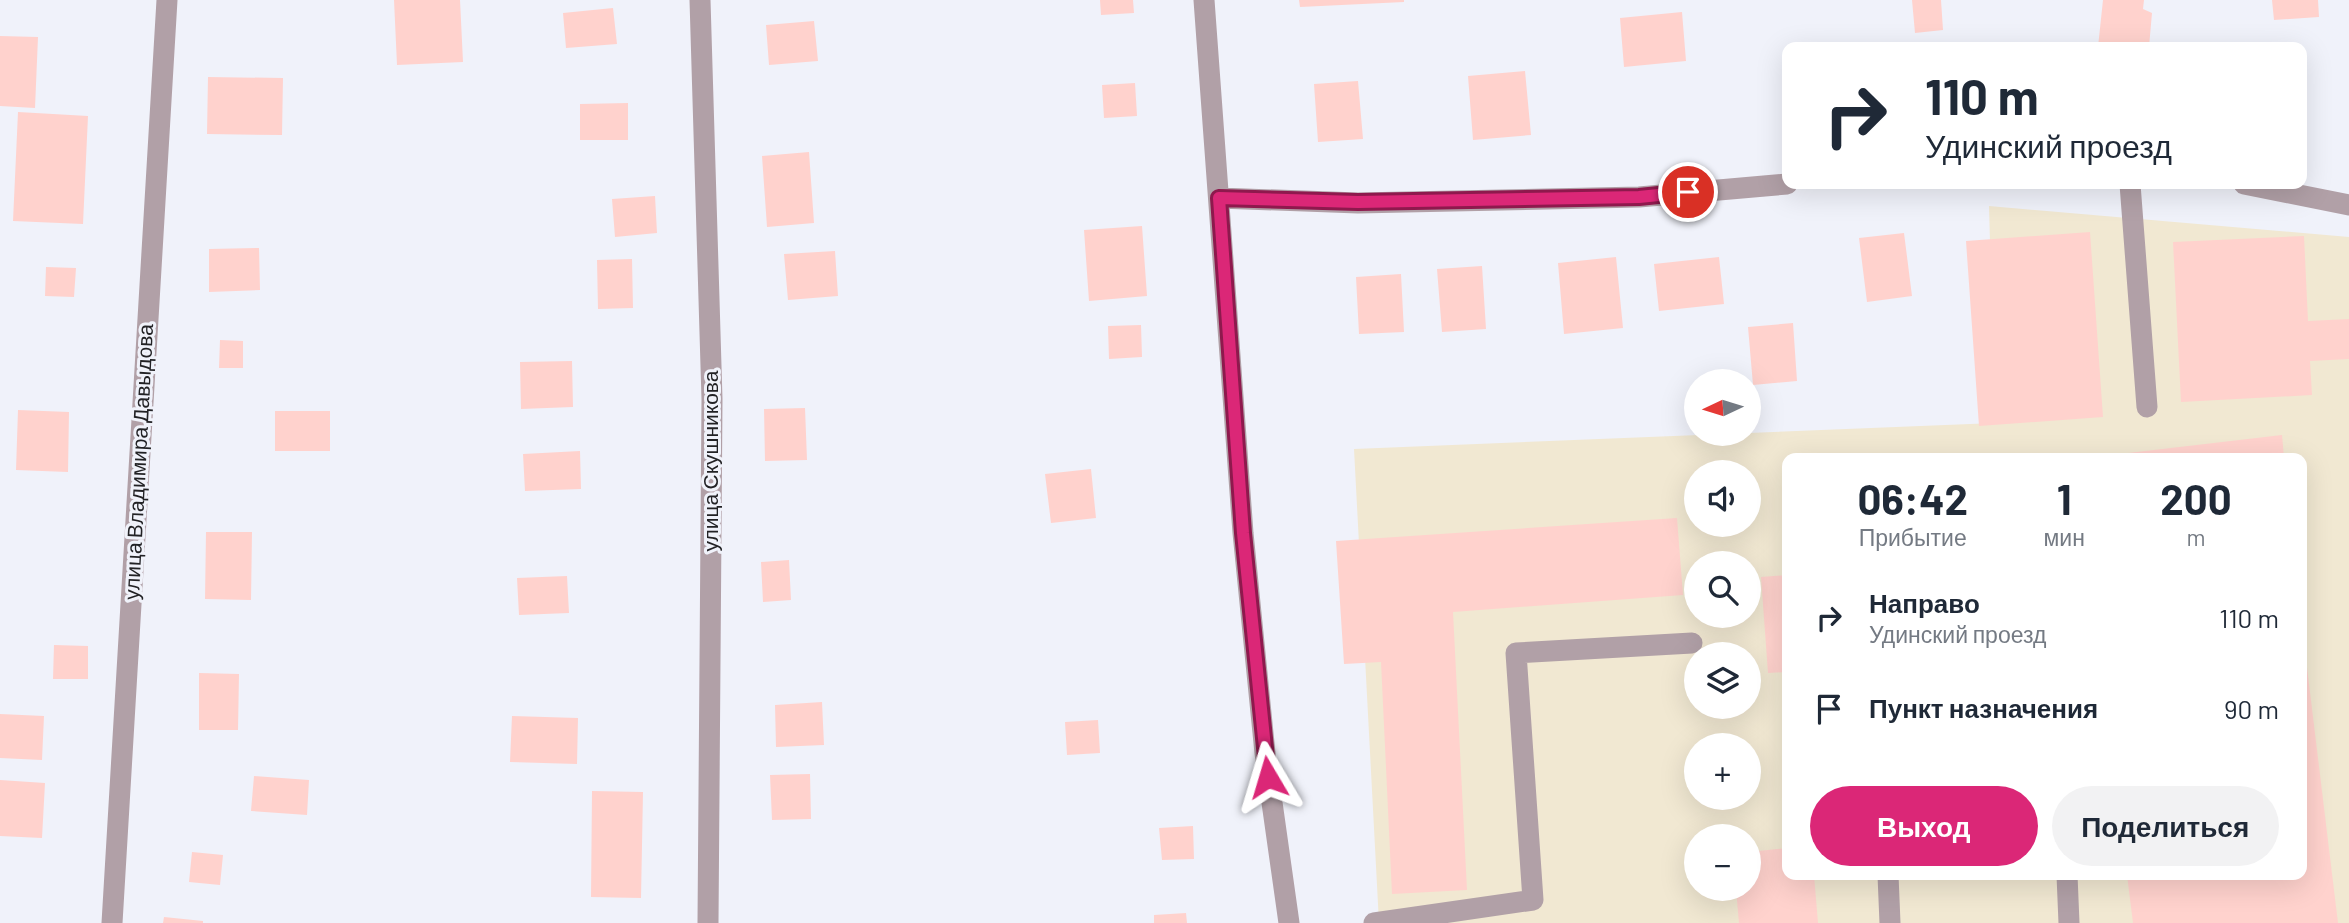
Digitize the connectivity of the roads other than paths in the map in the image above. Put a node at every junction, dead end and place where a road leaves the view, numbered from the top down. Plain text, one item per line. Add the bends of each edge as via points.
1 (167, 0) edge
2 (700, 0) edge
3 (1204, 0) edge
4 (1782, 184) edge
5 (2130, 189) edge
6 (2269, 189) edge
7 (1219, 198) junction
8 (2349, 205) edge
9 (2147, 407) dead end
10 (1684, 643) edge
11 (1888, 880) edge
12 (2067, 880) edge
13 (112, 923) edge
14 (708, 923) edge
15 (1289, 923) edge
16 (1374, 923) edge
17 (1890, 923) edge
18 (2068, 923) edge

1 - 13 street, улица Владимира Давыдова
2 - 14 street, улица Скушникова via 712,399
3 - 7 street
4 - 7 street via 1639,197 1358,202
5 - 9 street
6 - 8 street
7 - 15 street via 1244,547 1265,753
10 - 16 street via 1516,653 1533,900
11 - 17 street
12 - 18 street

